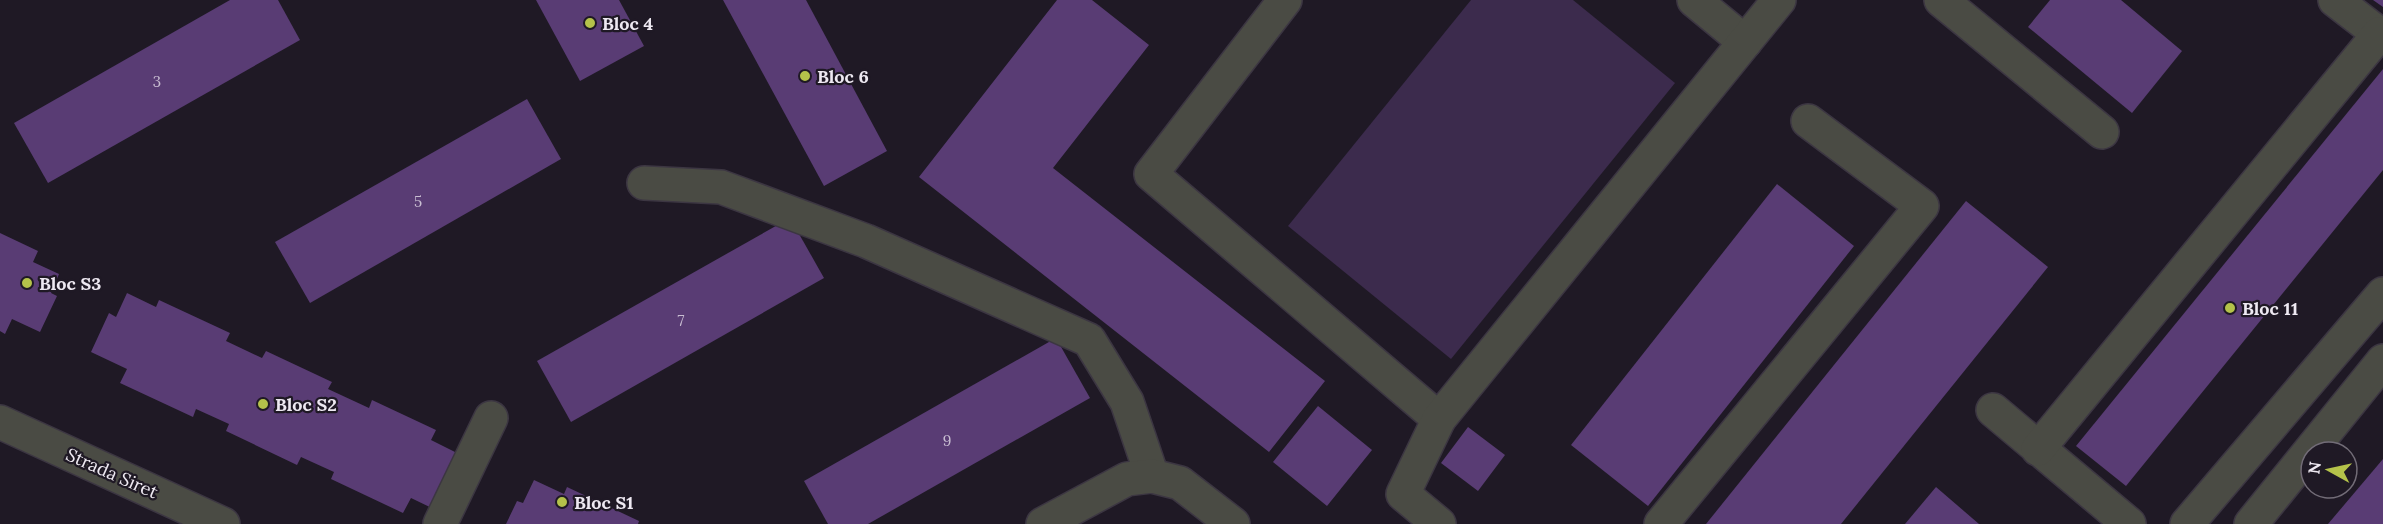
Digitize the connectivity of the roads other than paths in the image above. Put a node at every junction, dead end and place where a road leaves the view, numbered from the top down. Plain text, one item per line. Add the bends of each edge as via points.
1 (1285, 0) edge
2 (1694, 0) edge
3 (1779, 0) edge
4 (1941, 0) edge
5 (2335, 0) edge
6 (2381, 36) edge
7 (1745, 42) junction
8 (1808, 121) dead end
9 (2102, 132) dead end
10 (644, 183) dead end
11 (2383, 294) edge
12 (2383, 361) edge
13 (1993, 410) dead end
14 (491, 418) dead end
15 (1438, 419) junction
16 (0, 422) edge
17 (2038, 449) junction
18 (1152, 476) junction
19 (223, 524) edge
20 (440, 524) edge
21 (1043, 524) edge
22 (1233, 524) edge
23 (1439, 524) edge
24 (1661, 524) edge
25 (2129, 524) edge
26 (2187, 524) edge
27 (2251, 524) edge

1 - 15 street via 1151,174
2 - 7 street
3 - 7 street
4 - 9 street
5 - 6 street
6 - 17 street
7 - 15 street
8 - 24 street via 1922,206
10 - 18 street via 721,187 866,242 1089,340 1127,402
11 - 26 street
12 - 27 street
13 - 17 street
14 - 20 street
15 - 23 street via 1403,494
16 - 19 street, Strada Siret
17 - 25 street
18 - 21 street via 1128,479
18 - 22 street via 1180,483

